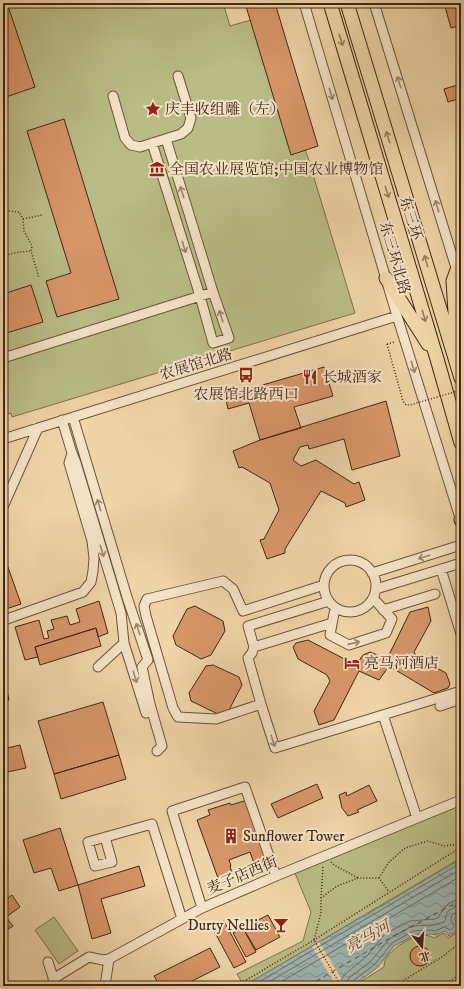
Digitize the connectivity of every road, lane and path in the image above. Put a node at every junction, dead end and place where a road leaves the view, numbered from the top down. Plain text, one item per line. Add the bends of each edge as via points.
1 (304, 3) edge
2 (330, 3) edge
3 (347, 3) edge
4 (374, 3) edge
5 (178, 76) dead end
6 (113, 96) dead end
7 (166, 139) junction
8 (152, 143) junction
9 (3, 212) edge
10 (42, 215) dead end
11 (23, 219) junction
12 (31, 251) junction
13 (3, 257) edge
14 (457, 270) junction
15 (39, 278) dead end
16 (386, 278) junction
17 (461, 284) edge
18 (213, 292) junction
19 (200, 296) junction
20 (397, 316) junction
21 (449, 339) junction
22 (387, 344) dead end
23 (3, 358) edge
24 (437, 359) junction
25 (461, 378) edge
26 (461, 390) edge
27 (74, 417) junction
28 (62, 420) junction
29 (38, 428) junction
30 (4, 436) edge
31 (461, 443) edge
32 (72, 453) junction
33 (86, 461) junction
34 (76, 463) junction
35 (3, 507) edge
36 (461, 520) edge
37 (461, 546) edge
38 (461, 563) edge
39 (441, 569) junction
40 (372, 573) junction
41 (324, 585) junction
42 (376, 589) junction
43 (435, 594) dead end
44 (373, 598) junction
45 (332, 604) junction
46 (384, 610) junction
47 (7, 618) dead end
48 (332, 623) junction
49 (461, 634) edge
50 (124, 643) junction
51 (254, 647) junction
52 (158, 657) junction
53 (148, 660) junction
54 (98, 667) dead end
55 (461, 691) edge
56 (461, 699) edge
57 (261, 704) junction
58 (440, 706) dead end
59 (384, 714) junction
60 (461, 800) edge
61 (417, 818) junction
62 (105, 837) dead end
63 (461, 846) edge
64 (324, 856) junction
65 (276, 876) junction
66 (358, 878) junction
67 (379, 878) junction
68 (389, 892) junction
69 (321, 898) junction
70 (202, 908) junction
71 (182, 919) junction
72 (314, 940) junction
73 (461, 942) edge
74 (109, 959) junction
75 (48, 962) dead end
76 (461, 974) edge
77 (55, 983) edge
78 (105, 986) edge
79 (236, 986) edge
80 (341, 986) edge
81 (389, 986) edge
82 (442, 986) edge

1 -> 16 street, 东三环北路
2 -> 24 highway, 东三环
21 -> 3 highway, 东三环
14 -> 4 street
5 - 7 street via 191,118 188,128 181,134
6 - 8 street via 128,142 140,147
7 - 8 street
18 -> 7 street
8 -> 19 street
9 - 11 path via 19,212
10 - 11 path
11 - 12 path via 24,231 32,246
12 - 13 path
12 - 15 path
14 - 17 street
14 - 21 highway via 453,281 456,328
16 - 20 street, 东三环北路
16 - 24 highway
18 - 19 street
19 -> 18 street via 213,343 228,338
19 - 23 street
20 - 27 street, 农展馆北路
20 -> 36 street, 东三环北路
21 - 25 highway, 东三环
22 - 26 path, bridge via 406,405
24 - 31 highway, 东三环
27 - 28 street, 农展馆北路
27 - 33 street
28 - 29 street, 农展馆北路
28 - 32 street
29 - 30 street, 农展馆北路
29 - 35 street
32 - 34 street
32 - 47 street via 69,463 92,541 94,558 91,582 83,592
33 - 34 street
53 -> 33 street
34 -> 50 street via 121,613
37 -> 40 street
38 - 39 street
39 - 42 street
39 - 49 street
40 - 41 street via 362,563 348,560 330,569
40 - 42 street
41 - 45 street via 325,593
41 - 52 street via 243,611 232,589 224,581 147,599 144,606
42 - 44 street
43 - 46 street
44 - 45 street via 364,608 355,612 343,611
44 - 46 street
45 - 48 street
45 - 51 street via 248,626
48 -> 46 street via 330,635 349,645 386,633 392,619
48 - 51 street
50 -> 53 street via 157,751 162,746 142,668
50 - 54 street
51 - 57 street via 248,658
52 - 53 street
52 - 57 street via 173,708 178,716 216,719
55 - 59 street
56 - 58 street
57 -> 59 street via 275,748
59 - 61 street
60 - 61 street, 麦子店西街
61 - 64 street, 麦子店西街
62 - 71 street via 152,824
63 - 67 path via 444,846 428,841 404,848 389,862
63 - 68 path
64 - 65 street, 麦子店西街
64 - 66 path via 334,865
64 - 69 path
65 - 70 street, 麦子店西街
65 - 70 street via 245,787 172,812
66 - 67 path
66 - 69 path via 337,886
67 - 68 path
68 - 72 path
69 - 72 path via 321,913
70 - 71 street, 麦子店西街
71 - 74 street, 麦子店西街
72 - 79 path
72 - 80 path
73 - 81 path via 442,957 399,983
74 - 77 street via 89,957
74 - 78 street
75 - 77 street
76 - 82 path

